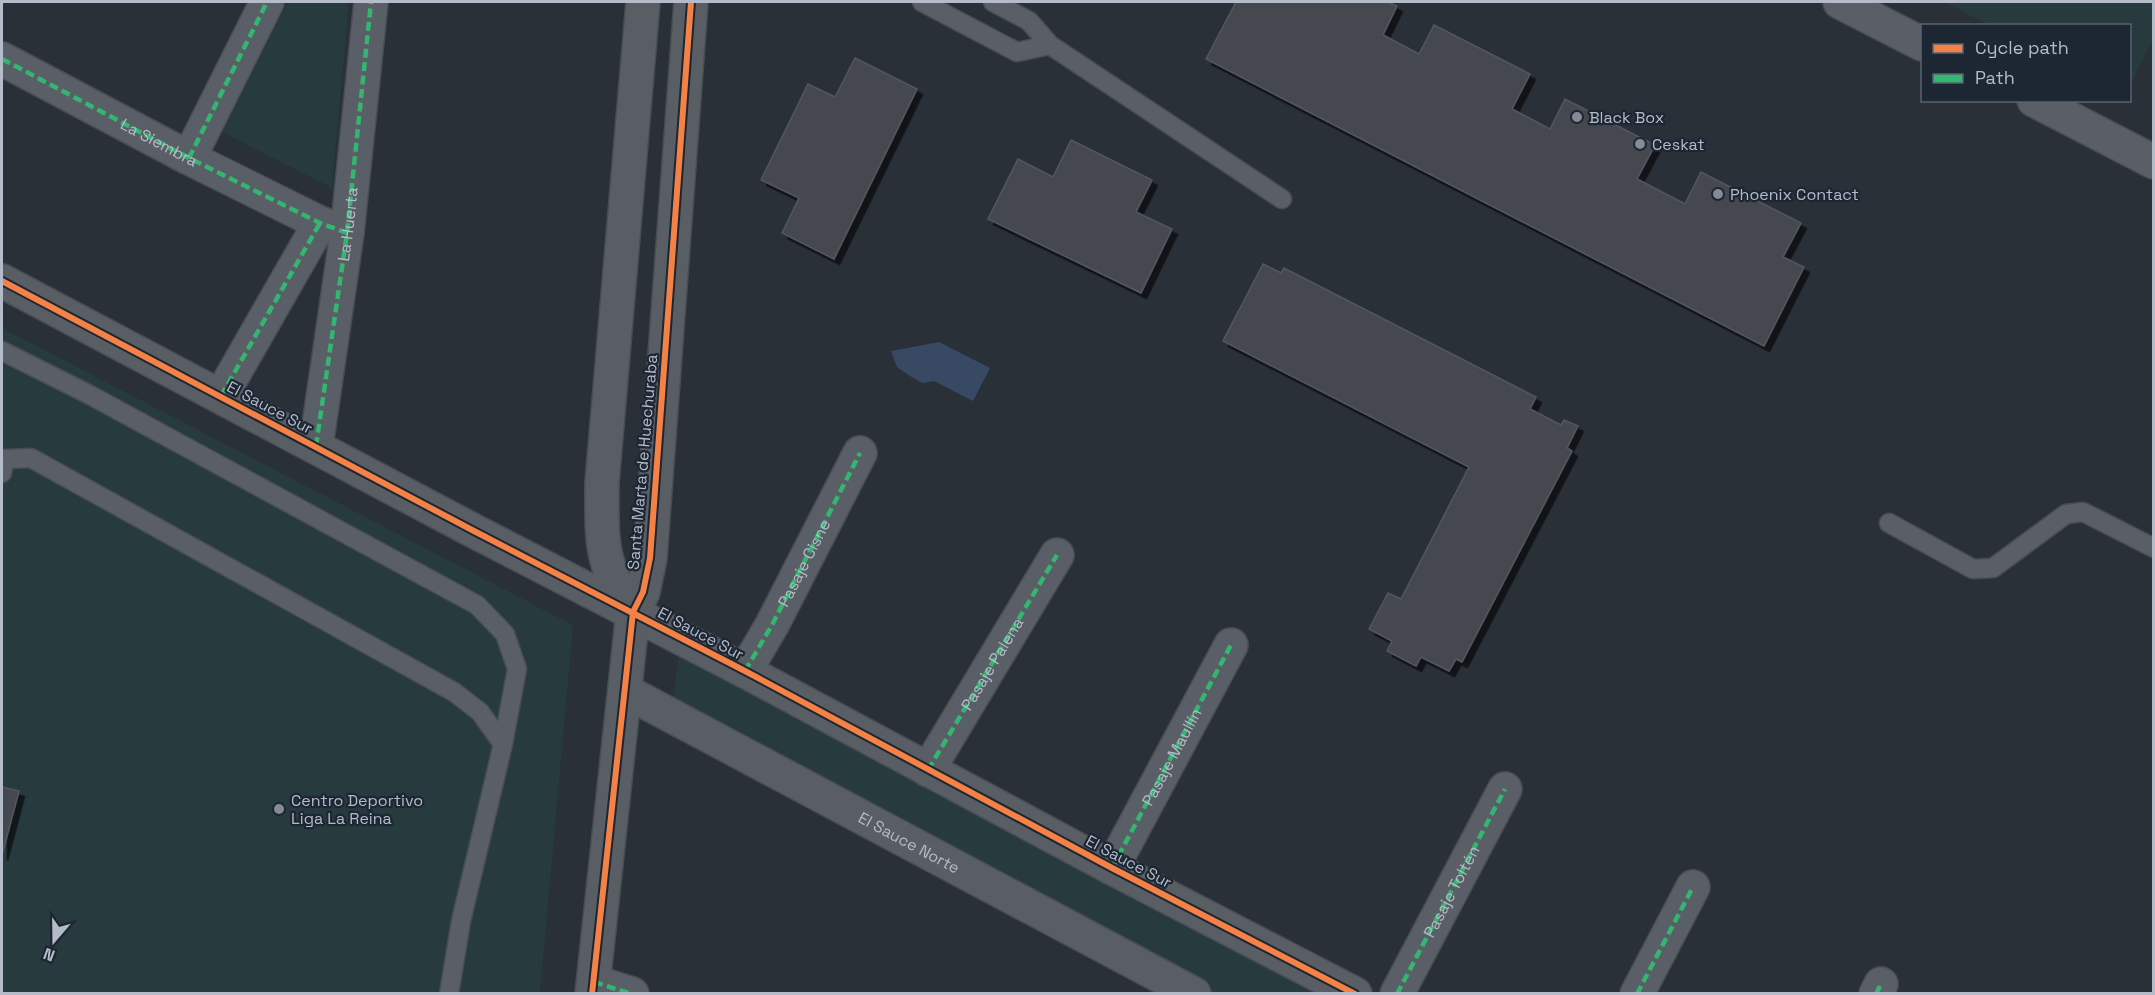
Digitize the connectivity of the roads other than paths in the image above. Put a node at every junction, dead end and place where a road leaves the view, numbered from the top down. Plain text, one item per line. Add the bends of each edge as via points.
1 (267, 2) edge
2 (371, 2) edge
3 (643, 2) edge
4 (691, 2) edge
5 (922, 2) edge
6 (993, 2) edge
7 (1840, 2) edge
8 (1921, 43) edge
9 (1050, 45) junction
10 (2, 59) edge
11 (2038, 102) edge
12 (2151, 154) edge
13 (189, 158) junction
14 (1282, 199) dead end
15 (333, 228) junction
16 (2, 280) edge
17 (2, 351) edge
18 (221, 396) junction
19 (316, 446) junction
20 (860, 453) dead end
21 (2, 472) edge
22 (1889, 523) dead end
23 (2154, 549) edge
24 (1057, 555) dead end
25 (633, 612) junction
26 (1231, 645) dead end
27 (745, 671) junction
28 (625, 691) junction
29 (503, 744) junction
30 (927, 770) junction
31 (1505, 789) dead end
32 (1112, 868) junction
33 (1693, 887) dead end
34 (593, 988) edge
35 (448, 993) edge
36 (632, 993) edge
37 (1194, 993) edge
38 (1355, 993) edge
39 (1397, 993) edge
40 (1637, 993) edge

1 - 13 street
2 - 15 street, La Huerta
3 - 25 street, Santa Marta de Huechuraba via 602,483 605,554 610,573
4 - 25 street, Santa Marta de Huechuraba via 650,558 643,592
5 - 9 lane via 1017,52
6 - 9 lane via 1029,21
7 - 8 street
9 - 14 lane
10 - 13 street, La Siembra
11 - 12 street
13 - 15 street, La Siembra
15 - 18 street
15 - 19 street, La Huerta
16 - 18 street, El Sauce Sur
17 - 29 lane via 477,605 505,634 517,669
18 - 19 street, El Sauce Sur
19 - 25 street, El Sauce Sur
20 - 27 street, Pasaje Cisne
21 - 29 lane via 5,459 31,458 454,692 480,712
22 - 23 lane via 1973,569 1993,568 2066,514 2083,512
24 - 30 street, Pasaje Palena
25 - 27 street, El Sauce Sur
25 - 28 street, Santa Marta de Huechuraba
26 - 32 street, Pasaje Maullín
27 - 30 street, El Sauce Sur
28 - 34 street, Santa Marta de Huechuraba
28 - 37 street, El Sauce Norte
29 - 35 lane
30 - 32 street, El Sauce Sur
31 - 39 street, Pasaje Toltén
32 - 38 street, El Sauce Sur
33 - 40 street
34 - 36 street

